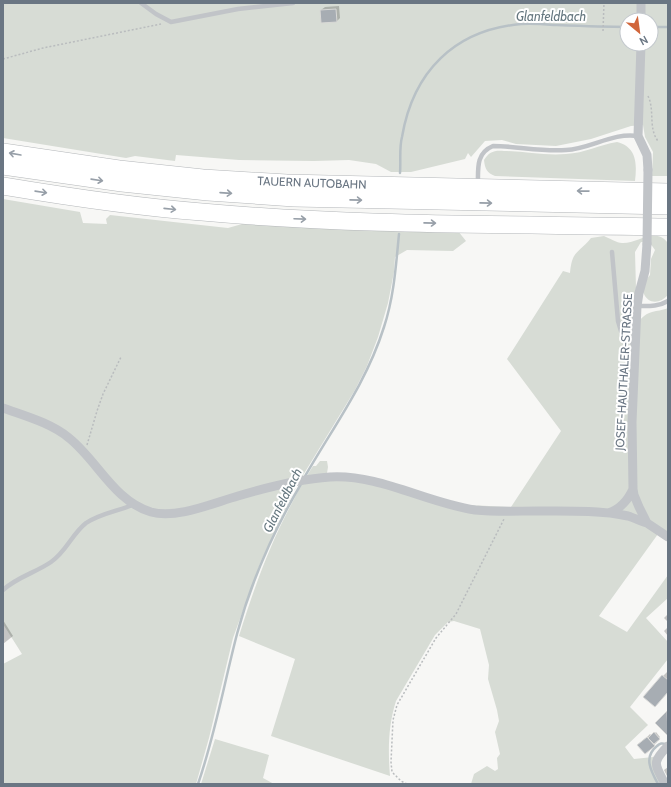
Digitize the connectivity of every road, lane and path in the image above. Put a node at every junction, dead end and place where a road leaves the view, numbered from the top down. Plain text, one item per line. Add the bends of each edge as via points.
1 (140, 3) edge
2 (293, 3) edge
3 (604, 3) edge
4 (171, 22) junction
5 (602, 31) dead end
6 (641, 52) edge
7 (3, 58) edge
8 (640, 90) junction
9 (638, 136) junction
10 (658, 141) dead end
11 (3, 152) edge
12 (3, 166) edge
13 (3, 186) edge
14 (478, 188) junction
15 (668, 192) edge
16 (622, 199) junction
17 (668, 206) edge
18 (668, 227) edge
19 (612, 252) dead end
20 (668, 301) edge
21 (637, 306) junction
22 (636, 346) junction
23 (121, 358) dead end
24 (3, 408) edge
25 (85, 452) junction
26 (633, 489) junction
27 (135, 504) junction
28 (508, 512) junction
29 (607, 513) junction
30 (647, 523) junction
31 (668, 537) edge
32 (3, 590) edge
33 (667, 747) edge
34 (407, 784) edge
35 (665, 784) edge

1 - 4 lane
2 - 4 lane via 238,8
3 - 5 path
4 - 7 path
6 - 8 street, JOSEF-HAUTHALER-STRASSE
8 - 9 street, JOSEF-HAUTHALER-STRASSE
8 - 10 path via 649,97
9 - 14 lane via 622,136 567,150 544,151 493,146 486,149 479,160
9 - 21 street, JOSEF-HAUTHALER-STRASSE, bridge via 647,155 648,170 645,271
14 -> 11 highway, TAUERN AUTOBAHN via 203,178
12 -> 16 highway via 122,183 294,198
13 -> 18 highway via 114,203 289,218
16 -> 14 highway, TAUERN AUTOBAHN
15 - 16 highway
16 - 17 highway
19 - 22 lane via 618,321 622,331
20 - 21 lane via 655,306
21 - 22 street, JOSEF-HAUTHALER-STRASSE
22 - 26 street, JOSEF-HAUTHALER-STRASSE via 632,422
23 - 25 path via 97,411
24 - 25 street via 61,432
25 - 27 street via 115,488
26 - 29 street via 625,503
26 - 30 street, JOSEF-HAUTHALER-STRASSE
27 - 28 street via 150,512 165,514 295,482 332,477 354,478 462,507
27 - 32 lane via 102,515 86,524 52,561 15,580
28 - 29 street
28 - 34 path via 452,621 436,638 397,705 393,720 392,772
29 - 30 street
30 - 31 street
33 - 35 street via 658,755 656,762

